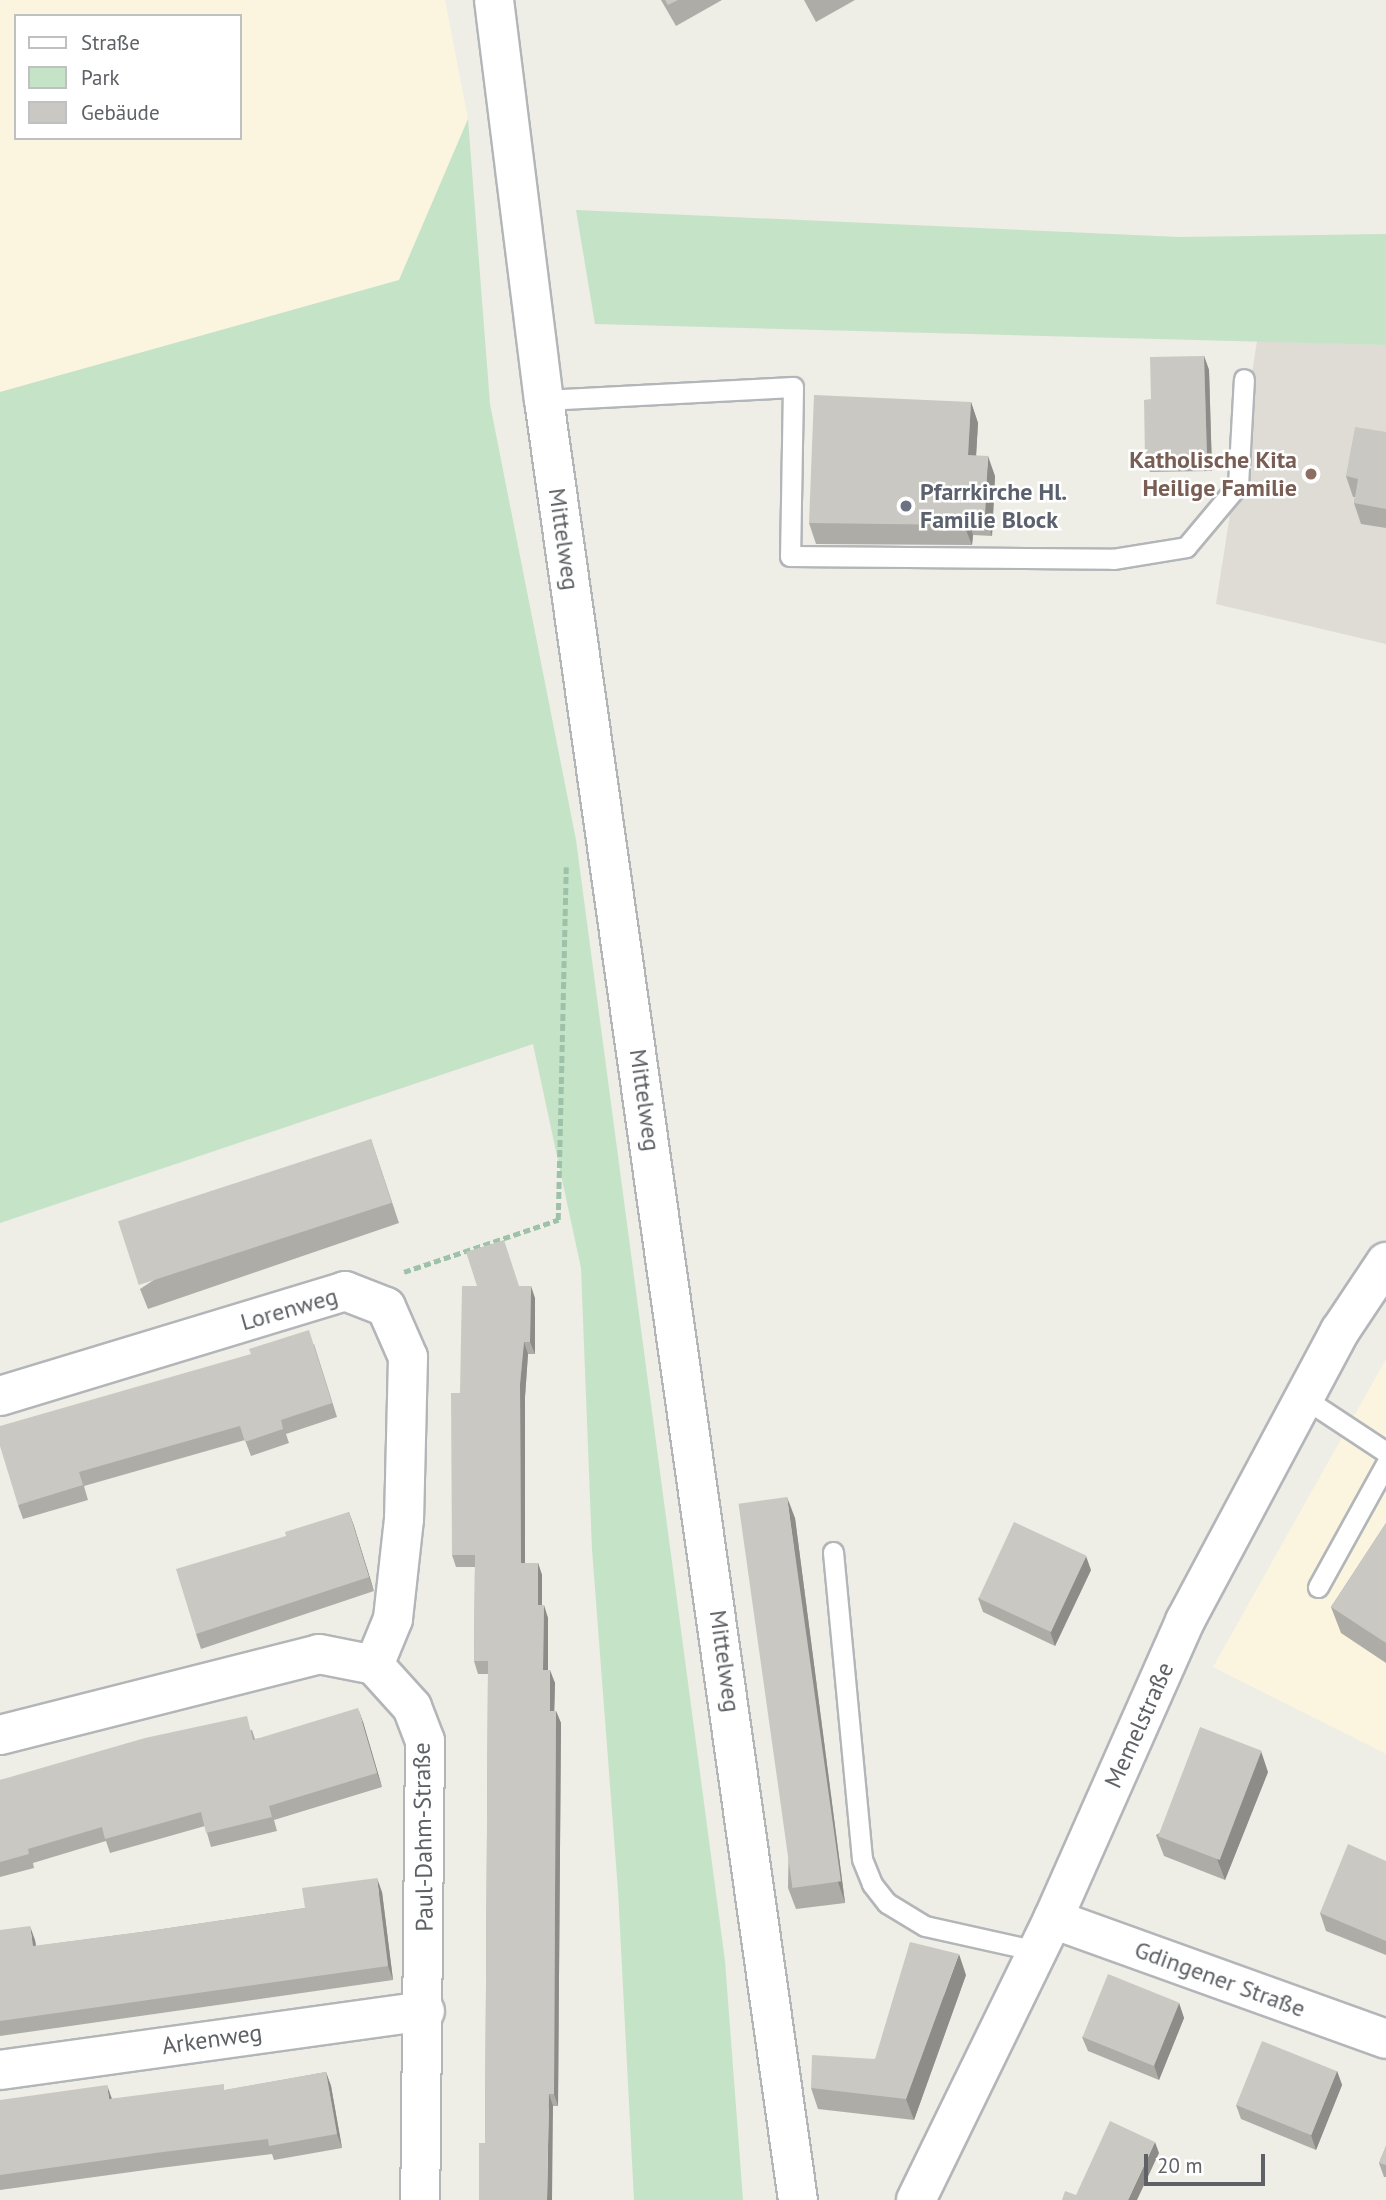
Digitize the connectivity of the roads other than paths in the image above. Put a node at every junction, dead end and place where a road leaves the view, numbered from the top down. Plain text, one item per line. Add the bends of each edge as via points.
1 (494, 0) edge
2 (1244, 379) dead end
3 (544, 400) junction
4 (1386, 1262) edge
5 (0, 1396) edge
6 (1304, 1398) junction
7 (1386, 1452) edge
8 (1386, 1464) edge
9 (833, 1552) dead end
10 (1318, 1587) dead end
11 (374, 1665) junction
12 (0, 1735) edge
13 (1045, 1935) junction
14 (425, 2011) junction
15 (1386, 2039) edge
16 (0, 2070) edge
17 (421, 2200) edge
18 (798, 2200) edge
19 (916, 2200) edge

1 - 3 street, Mittelweg
2 - 3 lane via 1238,485 1186,547 1113,559 790,556 793,387
3 - 18 street, Mittelweg
4 - 6 street, Memelstraße via 1340,1331
5 - 11 street, Lorenweg via 345,1291 386,1307 408,1357 404,1519 393,1619
6 - 7 lane
6 - 13 street, Memelstraße via 1185,1621
8 - 10 lane
9 - 13 lane via 862,1858 872,1884 887,1903 925,1926
11 - 12 street via 319,1654
11 - 14 street, Paul-Dahm-Straße via 412,1707 425,1741
13 - 15 street, Gdingener Straße
13 - 19 street, Memelstraße
14 - 16 street, Arkenweg
14 - 17 street, Paul-Dahm-Straße

